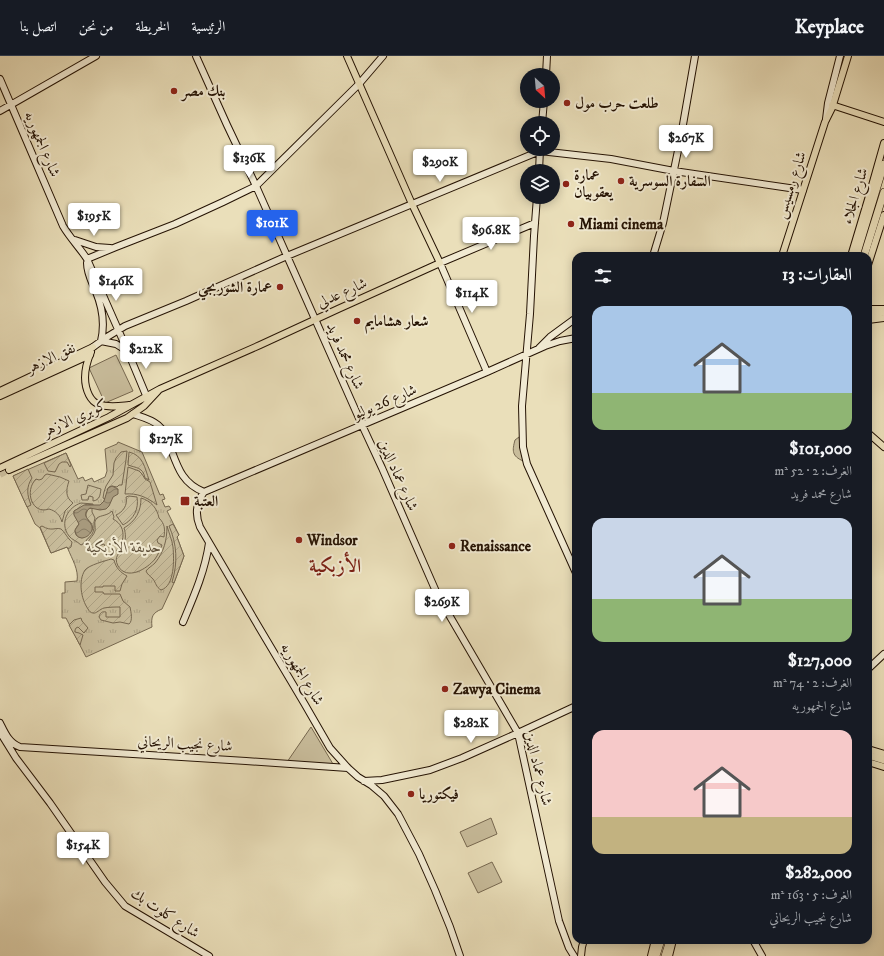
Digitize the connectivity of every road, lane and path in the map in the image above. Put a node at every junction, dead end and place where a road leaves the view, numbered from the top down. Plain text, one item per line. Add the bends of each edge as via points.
1 (96, 56) edge
2 (196, 56) edge
3 (346, 56) edge
4 (383, 56) edge
5 (547, 56) edge
6 (695, 56) edge
7 (840, 56) edge
8 (848, 56) edge
9 (546, 68) edge
10 (0, 79) edge
11 (359, 84) junction
12 (11, 105) junction
13 (832, 105) junction
14 (0, 111) edge
15 (825, 122) junction
16 (884, 122) edge
17 (884, 143) edge
18 (560, 153) edge
19 (526, 156) edge
20 (884, 164) edge
21 (674, 171) junction
22 (256, 186) junction
23 (803, 190) junction
24 (884, 192) edge
25 (412, 204) junction
26 (536, 204) edge
27 (884, 215) edge
28 (535, 223) junction
29 (74, 240) junction
30 (112, 248) junction
31 (655, 252) edge
32 (783, 252) edge
33 (852, 252) edge
34 (857, 252) edge
35 (865, 252) edge
36 (872, 252) edge
37 (287, 256) junction
38 (87, 259) junction
39 (440, 263) junction
40 (872, 309) edge
41 (884, 309) edge
42 (884, 312) edge
43 (872, 314) edge
44 (884, 318) edge
45 (315, 319) junction
46 (872, 320) edge
47 (572, 321) edge
48 (118, 330) junction
49 (572, 339) edge
50 (101, 341) junction
51 (94, 347) junction
52 (538, 349) junction
53 (128, 352) junction
54 (527, 354) junction
55 (90, 355) junction
56 (487, 372) junction
57 (0, 391) edge
58 (0, 396) edge
59 (148, 399) junction
60 (131, 405) junction
61 (133, 414) junction
62 (362, 425) junction
63 (872, 436) edge
64 (884, 447) edge
65 (0, 468) edge
66 (8, 468) junction
67 (204, 492) junction
68 (210, 543) junction
69 (572, 564) edge
70 (183, 622) dead end
71 (884, 654) edge
72 (872, 665) edge
73 (572, 708) edge
74 (0, 723) edge
75 (0, 732) edge
76 (518, 734) junction
77 (20, 747) junction
78 (872, 750) edge
79 (884, 754) edge
80 (872, 757) edge
81 (884, 760) edge
82 (872, 763) edge
83 (21, 765) junction
84 (884, 767) edge
85 (348, 768) junction
86 (364, 781) junction
87 (583, 944) edge
88 (654, 944) edge
89 (660, 944) edge
90 (669, 944) edge
91 (672, 944) edge
92 (755, 944) edge
93 (209, 956) edge
94 (460, 956) edge
95 (574, 956) edge
96 (581, 956) edge
97 (651, 956) edge
98 (656, 956) edge
99 (665, 956) edge
100 (669, 956) edge
101 (762, 956) edge

1 - 12 street
2 - 22 street, شارع محمد فريد
3 - 11 main road
4 - 11 street
5 - 9 street
6 - 21 street
7 - 15 street, شارع رمسيس
8 - 13 main road, شارع رمسيس
10 - 12 street, شارع الجمهوريه
11 - 22 street
11 - 25 main road
12 - 14 street
12 - 29 street, شارع الجمهوريه via 63,226
13 - 15 main road, شارع رمسيس
13 - 16 main road
15 - 23 main road, شارع رمسيس
17 - 33 main road, شارع الجلاء
18 - 21 street
19 - 25 street
20 - 34 highway
21 - 23 street
21 - 31 street
22 - 30 street via 175,224
22 - 37 street, شارع محمد فريد
23 - 32 main road, شارع رمسيس
24 - 35 highway
25 - 37 street
25 - 39 main road
26 - 28 street
27 - 36 main road
28 - 39 street, شارع عدلي
28 - 54 street
29 - 30 street via 96,247
29 - 38 street, شارع الجمهوريه
30 - 38 street
37 - 45 street, شارع محمد فريد
37 - 48 street
38 - 48 street, شارع الجمهوريه
38 - 50 street, شارع الجمهوريه via 89,275 103,314
39 - 45 main road, شارع عدلي
39 - 56 street
40 - 41 main road
42 - 43 highway
44 - 46 main road
45 - 59 main road, شارع عدلي via 160,388
45 - 62 street, شارع محمد فريد
47 - 52 street
48 - 50 street
48 - 53 street, شارع الجمهوريه
49 - 52 street, شارع 26 يوليو
50 - 51 street
50 - 53 street via 116,344
51 - 55 main road
51 - 57 main road
52 - 54 street, شارع 26 يوليو
53 - 59 street, شارع الجمهوريه
54 - 56 street, شارع 26 يوليو
54 - 69 street via 522,406 523,447 526,460
55 - 58 main road, نفق الازهر
55 - 60 main road via 85,378 86,388 93,402 108,406
56 - 62 street, شارع 26 يوليو
59 - 60 main road, كوبري الازهر
59 - 61 main road
60 - 66 main road, كوبري الازهر
61 - 66 main road
61 - 67 street via 150,419 159,426 166,434 182,476 192,486
62 - 67 street, شارع 26 يوليو
62 - 76 street, شارع عماد الدين via 438,596
63 - 64 main road
65 - 66 main road, كوبري الازهر
67 - 68 street, شارع الجمهوريه via 199,500 197,518
68 - 70 street via 201,578
68 - 85 street, شارع الجمهوريه via 325,740
71 - 72 street
73 - 76 street
74 - 77 street via 10,740
75 - 83 street, شارع كلوت بك
76 - 86 street via 430,770
76 - 95 street, شارع عماد الدين via 559,921
77 - 83 street
77 - 85 street, شارع نجيب الريحاني
78 - 79 main road
80 - 81 highway
82 - 84 main road
83 - 93 street, شارع كلوت بك via 125,906
85 - 86 street, شارع الجمهوريه
86 - 94 street, شارع الجمهوريه via 377,790 398,814 435,890
87 - 96 main road
88 - 97 main road
89 - 98 highway
90 - 99 highway
91 - 100 main road
92 - 101 street

